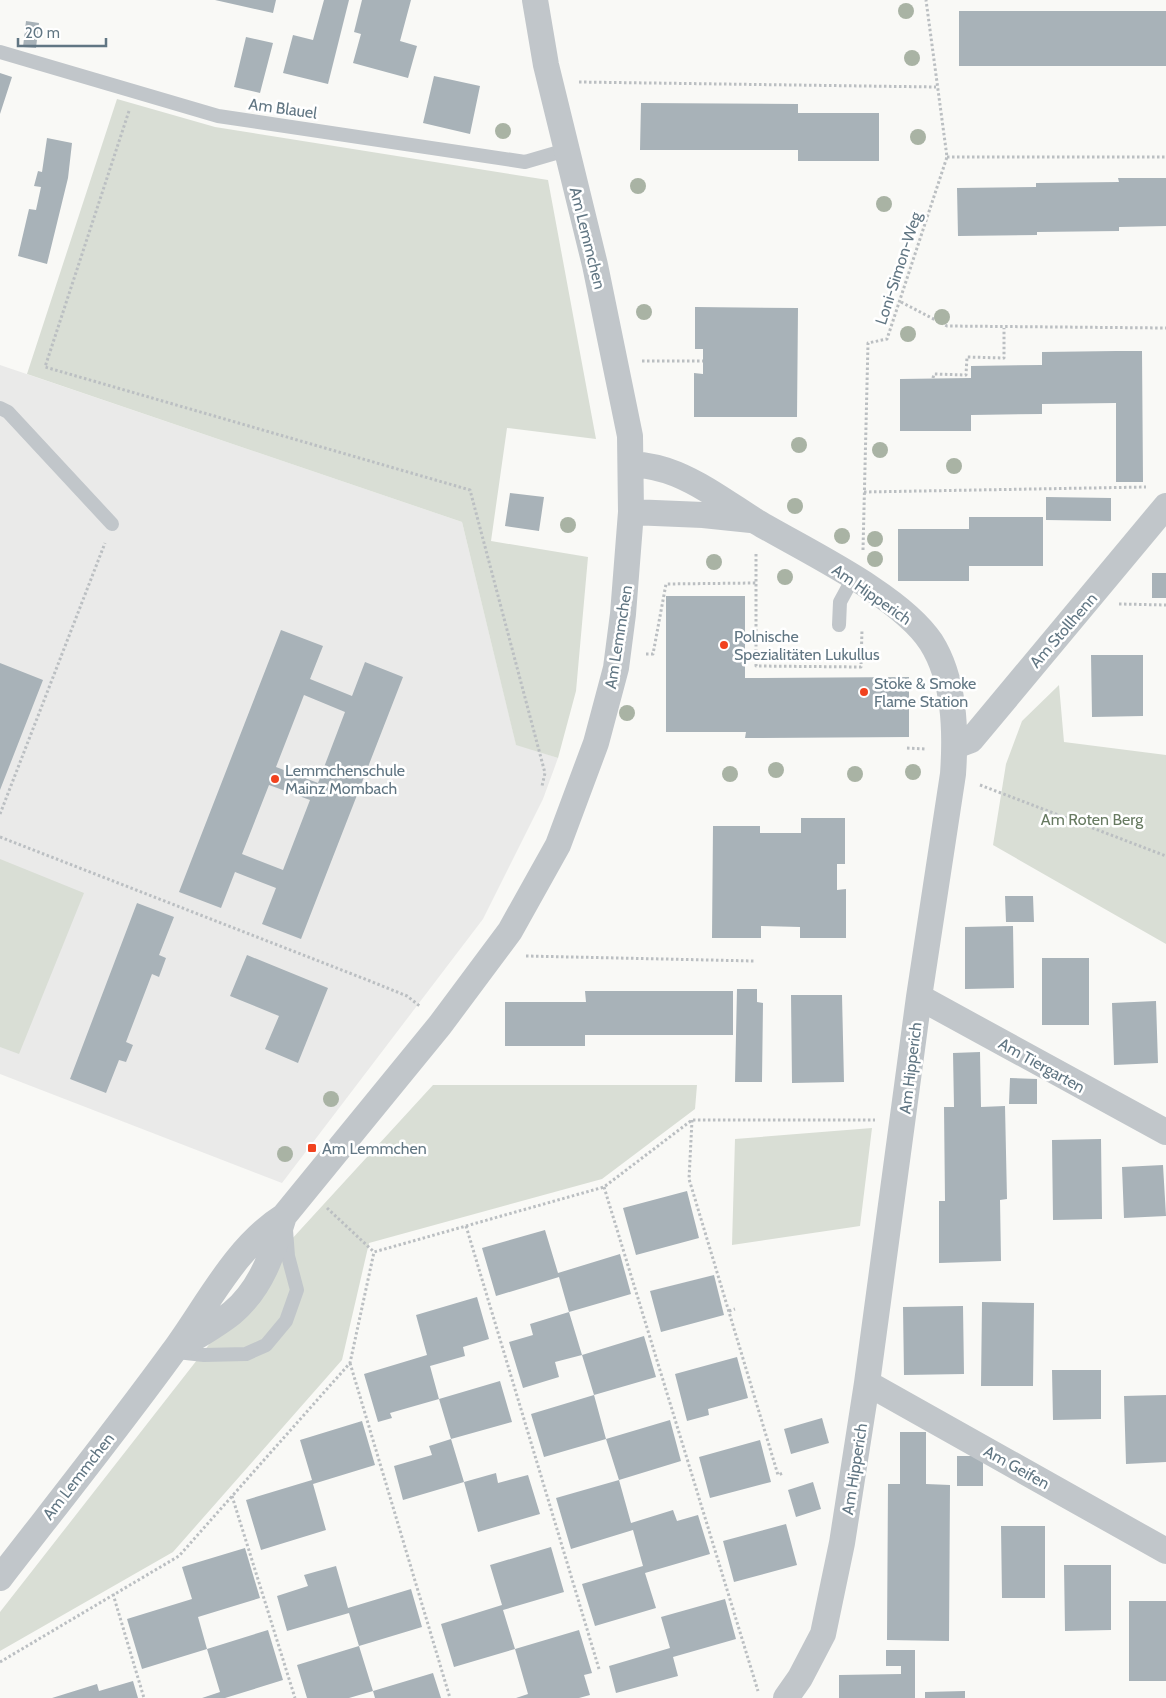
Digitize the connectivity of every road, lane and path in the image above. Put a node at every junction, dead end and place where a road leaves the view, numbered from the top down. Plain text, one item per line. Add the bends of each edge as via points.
1 (535, 0) edge
2 (926, 0) edge
3 (0, 52) edge
4 (575, 82) dead end
5 (936, 87) junction
6 (135, 92) junction
7 (566, 150) junction
8 (947, 157) junction
9 (1166, 157) edge
10 (901, 302) junction
11 (1004, 328) junction
12 (1166, 328) edge
13 (633, 360) dead end
14 (703, 361) dead end
15 (933, 378) dead end
16 (0, 408) edge
17 (632, 464) junction
18 (864, 492) junction
19 (1161, 496) edge
20 (631, 512) junction
21 (757, 521) junction
22 (112, 524) joint
23 (863, 555) dead end
24 (853, 578) junction
25 (756, 583) junction
26 (1086, 604) junction
27 (1166, 605) edge
28 (839, 625) dead end
29 (645, 654) dead end
30 (773, 666) dead end
31 (955, 746) junction
32 (907, 748) dead end
33 (926, 748) dead end
34 (953, 774) junction
35 (542, 786) dead end
36 (0, 814) edge
37 (0, 837) edge
38 (1166, 856) edge
39 (520, 956) dead end
40 (754, 961) dead end
41 (919, 997) junction
42 (421, 1007) dead end
43 (692, 1120) junction
44 (876, 1120) dead end
45 (1166, 1132) edge
46 (604, 1187) junction
47 (321, 1202) dead end
48 (284, 1216) junction
49 (466, 1226) junction
50 (374, 1252) junction
51 (735, 1309) dead end
52 (728, 1311) junction
53 (174, 1351) junction
54 (350, 1363) junction
55 (868, 1383) junction
56 (759, 1397) dead end
57 (754, 1398) junction
58 (783, 1473) dead end
59 (232, 1496) junction
60 (1166, 1551) edge
61 (0, 1578) edge
62 (113, 1594) junction
63 (0, 1662) edge
64 (599, 1669) dead end
65 (760, 1697) dead end
66 (144, 1698) edge
67 (295, 1698) edge
68 (450, 1698) edge
69 (786, 1698) edge

1 - 7 street, Am Lemmchen
2 - 5 path, Loni-Simon-Weg
3 - 6 lane, Am Blauel
4 - 5 path
5 - 8 path, Loni-Simon-Weg
6 - 7 lane, Am Blauel via 218,116 525,162
6 - 35 path via 45,367 470,490 545,773
7 - 17 street, Am Lemmchen via 615,353
8 - 9 path
8 - 10 path, Loni-Simon-Weg
10 - 11 path via 947,326
10 - 18 path, Loni-Simon-Weg via 887,339 868,343
11 - 12 path
11 - 15 path via 1004,358 967,357 966,375 934,374
13 - 14 path
16 - 22 lane via 8,412
17 - 20 street, Am Lemmchen
17 - 21 street, Am Hipperich via 645,464 690,480
18 - 19 path
18 - 23 path, Loni-Simon-Weg
19 - 26 street, Am Stollhenn
20 - 21 street, Am Hipperich
20 - 48 street, Am Lemmchen via 616,668 596,744 558,845 510,931 440,1025
21 - 24 street, Am Hipperich
21 - 25 path
22 - 36 path
24 - 28 lane via 840,602
24 - 31 street, Am Hipperich via 918,626 931,643 945,675 952,703
25 - 29 path via 666,584 654,654
25 - 30 path via 756,666
26 - 27 path
26 - 31 street, Am Stollhenn via 971,740
31 - 34 street, Am Hipperich
32 - 33 path
34 - 38 path
34 - 41 street, Am Hipperich
37 - 42 path via 370,981 407,996
39 - 40 path
41 - 45 street, Am Tiergarten
41 - 55 street, Am Hipperich
43 - 44 path
43 - 46 path
43 - 52 path via 690,1178
46 - 49 path
46 - 65 path
47 - 50 path
48 - 53 street, Am Lemmchen via 271,1258 251,1293 231,1313
48 - 53 lane via 288,1256 297,1290 286,1321 266,1345 246,1354 204,1355
49 - 50 path
49 - 64 path
50 - 54 path
51 - 52 path
52 - 57 path
53 - 61 street, Am Lemmchen
54 - 59 path
54 - 68 path
55 - 60 street, Am Geifen
55 - 69 street, Am Hipperich via 842,1543 823,1634
56 - 57 path
57 - 58 path via 778,1475
59 - 62 path via 179,1556
59 - 67 path
62 - 63 path
62 - 66 path

